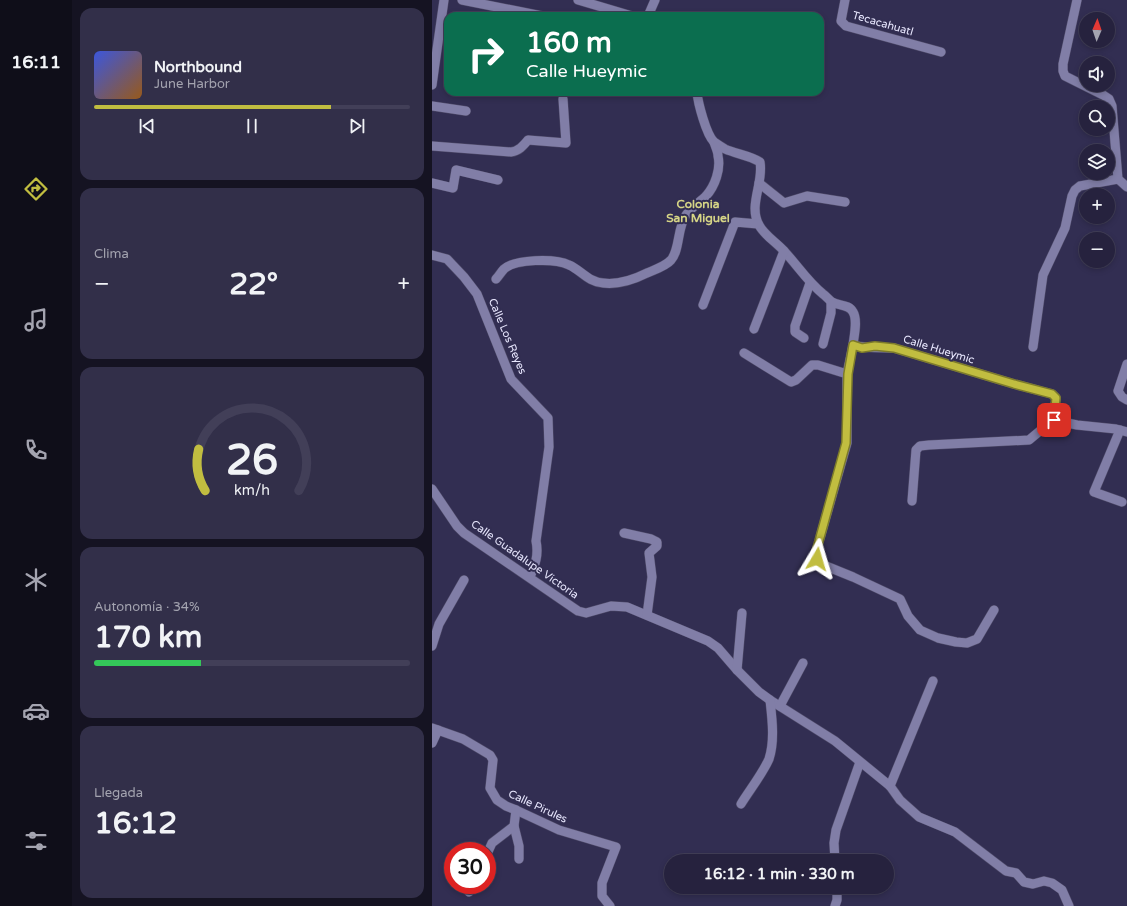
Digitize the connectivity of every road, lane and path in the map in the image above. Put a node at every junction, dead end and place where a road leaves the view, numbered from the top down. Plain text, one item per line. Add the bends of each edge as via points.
1 (444, 0) edge
2 (462, 0) edge
3 (578, 0) edge
4 (655, 0) edge
5 (844, 0) edge
6 (1077, 0) edge
7 (522, 12) edge
8 (618, 12) edge
9 (650, 12) edge
10 (443, 42) edge
11 (941, 52) dead end
12 (432, 85) edge
13 (698, 96) edge
14 (563, 99) dead end
15 (432, 106) edge
16 (466, 112) dead end
17 (714, 142) junction
18 (432, 146) edge
19 (1118, 179) junction
20 (498, 180) dead end
21 (432, 182) edge
22 (760, 184) junction
23 (1127, 186) edge
24 (845, 202) dead end
25 (758, 224) junction
26 (784, 251) junction
27 (432, 255) edge
28 (496, 279) dead end
29 (810, 283) junction
30 (831, 302) junction
31 (703, 305) dead end
32 (754, 330) dead end
33 (804, 338) dead end
34 (823, 344) dead end
35 (853, 345) junction
36 (1034, 347) dead end
37 (744, 353) dead end
38 (1127, 364) edge
39 (848, 374) junction
40 (1127, 400) edge
41 (1054, 420) junction
42 (1125, 431) edge
43 (432, 489) edge
44 (912, 501) dead end
45 (1122, 502) dead end
46 (624, 533) dead end
47 (530, 577) junction
48 (464, 580) dead end
49 (994, 610) dead end
50 (742, 613) dead end
51 (647, 615) junction
52 (432, 646) edge
53 (803, 663) dead end
54 (737, 670) junction
55 (933, 681) dead end
56 (770, 700) junction
57 (780, 706) junction
58 (435, 729) edge
59 (432, 743) edge
60 (860, 762) junction
61 (890, 786) junction
62 (741, 804) dead end
63 (516, 810) junction
64 (514, 826) junction
65 (493, 842) edge
66 (835, 854) edge
67 (519, 859) dead end
68 (837, 894) edge
69 (610, 906) edge
70 (835, 906) edge
71 (1069, 906) edge

1 - 10 street
2 - 7 street
3 - 8 street
4 - 9 street
5 - 11 street, Tecacahuatl via 841,21 846,26
6 - 19 street via 1063,71 1065,76 1109,99 1112,106
10 - 12 street
13 - 17 street via 706,126
14 - 18 street via 566,143 528,140 516,152
15 - 16 street
17 - 22 street via 760,162
17 - 28 street via 718,156 716,179 708,194 686,215 675,254 670,262 622,283 602,283 587,279 568,264 554,261 519,262 504,268
19 - 23 street
19 - 36 street via 1080,186 1074,190 1065,228 1043,275
20 - 21 street via 456,170 453,188
22 - 24 street via 784,203 807,196
22 - 25 street via 755,208
25 - 26 street
25 - 31 street via 735,222
26 - 29 street
26 - 32 street
27 - 47 street, Calle Los Reyes via 447,259 477,294 512,379 548,418 549,447 536,541 538,548
29 - 30 street
29 - 33 street via 795,326 795,332
30 - 34 street via 831,313
30 - 35 street via 852,310 855,316
35 - 39 street
35 - 41 street, Calle Hueymic via 862,348 894,348 1052,394 1056,398
37 - 39 street via 791,382 812,365
38 - 40 street via 1118,391
39 - 49 street via 846,443 816,552 817,559 821,564 900,599 908,616 920,630 938,638 967,643 977,639
41 - 42 street
41 - 44 street via 1029,440 920,446 916,450
42 - 45 street via 1094,492
43 - 47 street, Calle Guadalupe Victoria via 464,533
46 - 51 street via 657,542 657,546 649,553 652,577
47 - 51 street, Calle Guadalupe Victoria via 578,611 586,613 611,606
48 - 52 street via 439,624
50 - 54 street
51 - 54 street, Calle Guadalupe Victoria via 708,641 718,648
53 - 57 street
54 - 56 street, Calle Guadalupe Victoria
55 - 61 street
56 - 57 street, Calle Guadalupe Victoria
56 - 62 street via 772,734 769,756
57 - 60 street, Calle Guadalupe Victoria via 834,741
58 - 59 street
58 - 63 street, Calle Pirules via 463,739 490,755 493,760 490,788 492,794 497,800
60 - 61 street, Calle Guadalupe Victoria
60 - 66 street via 836,830
61 - 71 street, Calle Guadalupe Victoria via 900,800 919,817 955,832 1006,870 1016,873 1024,882 1052,883 1062,890
63 - 64 street
63 - 69 street, Calle Pirules via 559,830 616,847 602,882 602,896
64 - 65 street
64 - 67 street
68 - 70 street

